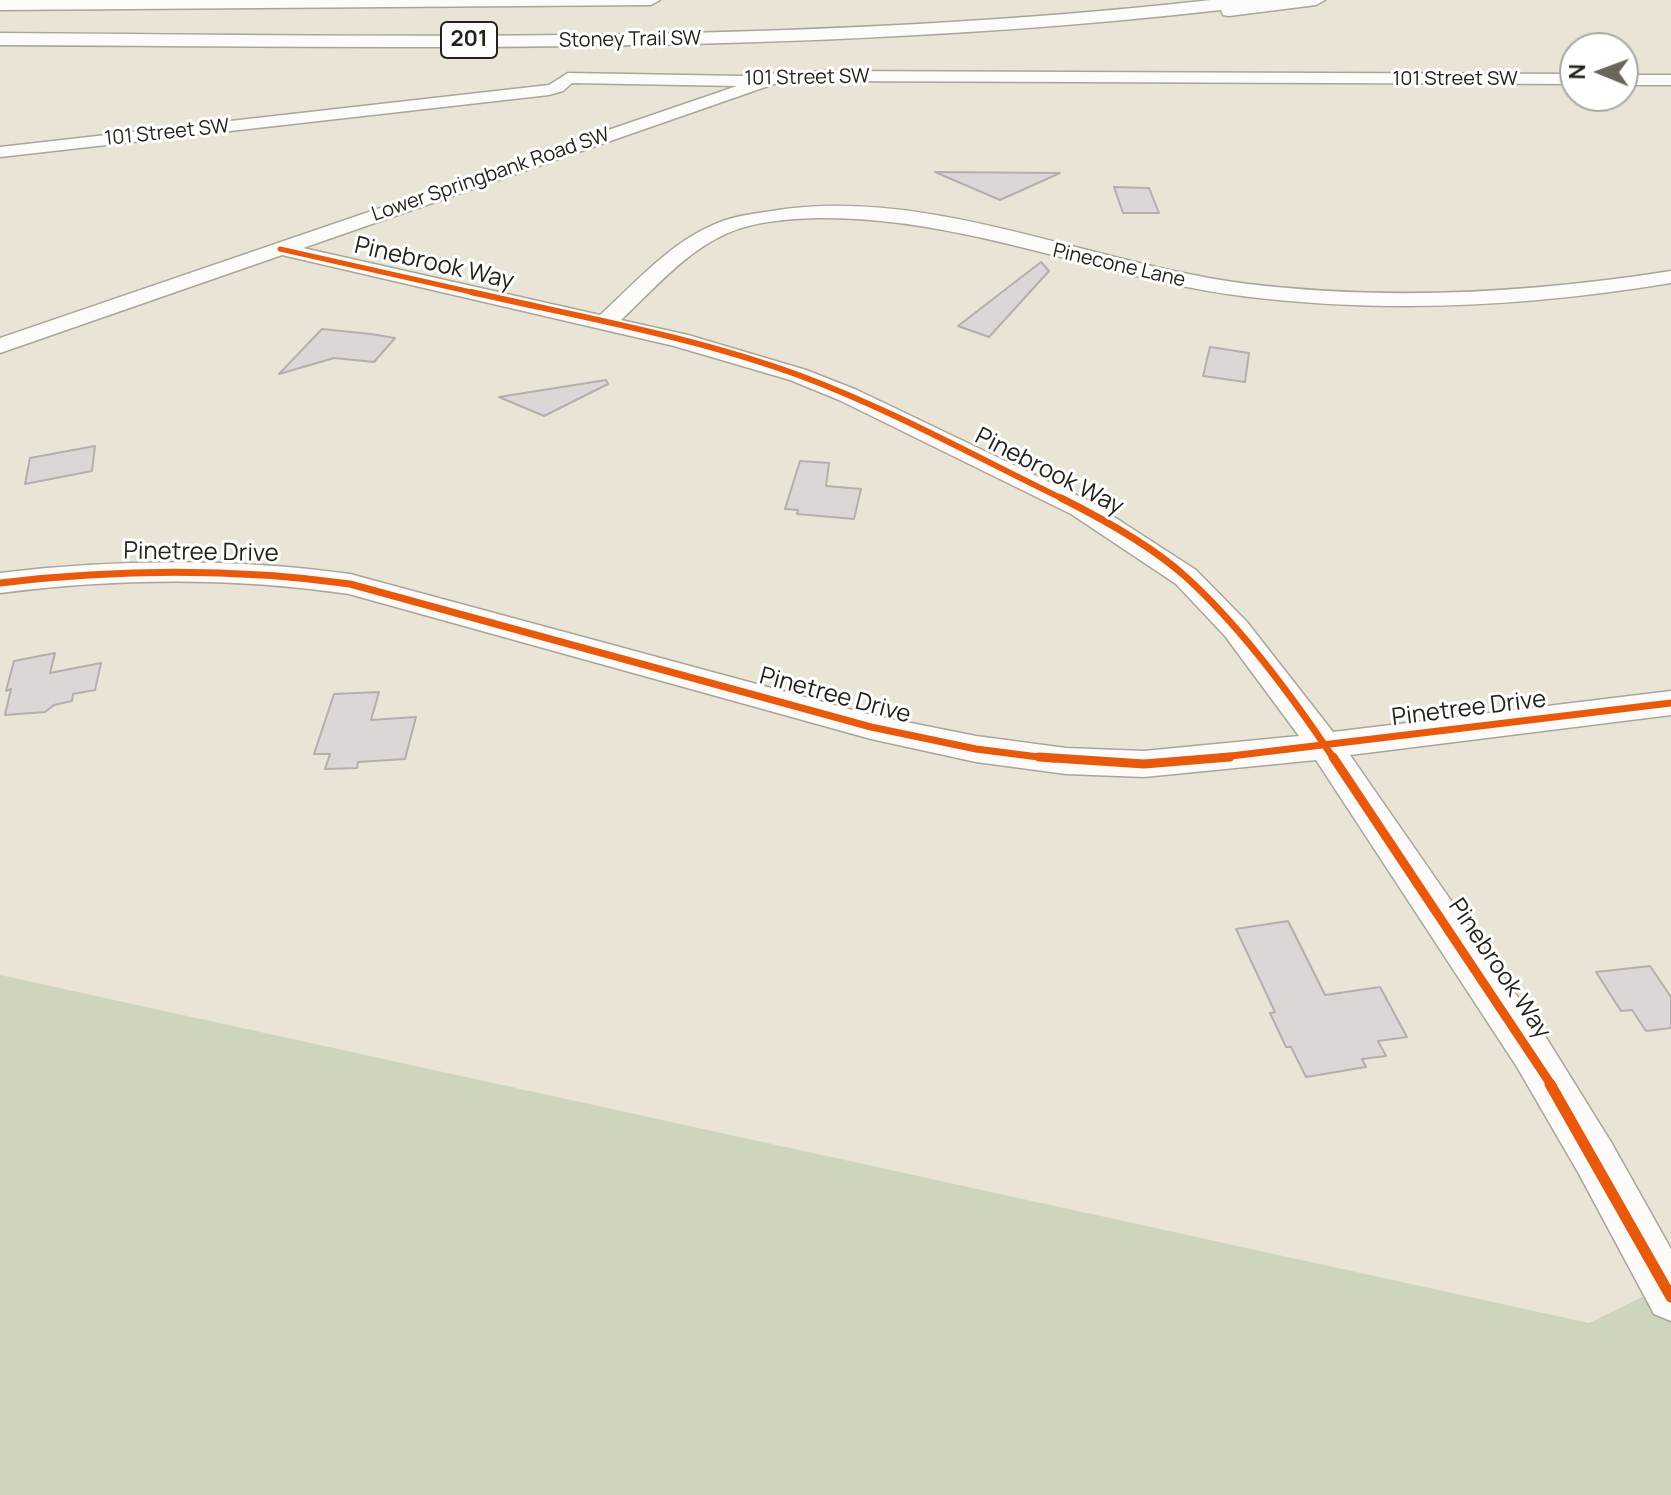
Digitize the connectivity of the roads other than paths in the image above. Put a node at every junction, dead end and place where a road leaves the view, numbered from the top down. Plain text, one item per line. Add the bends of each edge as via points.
1 (1258, 0) edge
2 (1316, 0) edge
3 (0, 5) edge
4 (656, 6) edge
5 (0, 11) edge
6 (1171, 12) junction
7 (0, 39) edge
8 (1559, 79) edge
9 (1639, 80) edge
10 (1671, 80) edge
11 (756, 83) junction
12 (0, 152) edge
13 (280, 249) junction
14 (1671, 277) edge
15 (605, 323) junction
16 (0, 346) edge
17 (0, 583) edge
18 (1671, 703) edge
19 (1326, 747) junction
20 (1671, 1297) edge

1 - 6 highway, Stoney Trail SW / 201
2 - 6 highway via 1241,11
3 - 4 highway
4 - 5 highway, Stoney Trail SW / 201
6 - 7 highway, Stoney Trail SW / 201 via 1024,26 788,38
8 - 11 street, 101 Street SW via 825,76
9 - 10 street
11 - 12 street, 101 Street SW via 568,78 549,90
11 - 13 street, Lower Springbank Road SW
13 - 15 street, Pinebrook Way
13 - 16 street, Lower Springbank Road SW
14 - 15 street, Pinecone Lane via 1512,295 1314,298 1166,277 919,220 797,214 756,218 708,235
15 - 19 street, Pinebrook Way via 743,357 824,384 1108,523 1162,559 1212,603
17 - 19 street, Pinetree Drive via 92,572 193,569 339,582 871,727 1020,756 1144,764
18 - 19 street, Pinetree Drive
19 - 20 street, Pinebrook Way via 1532,1053

